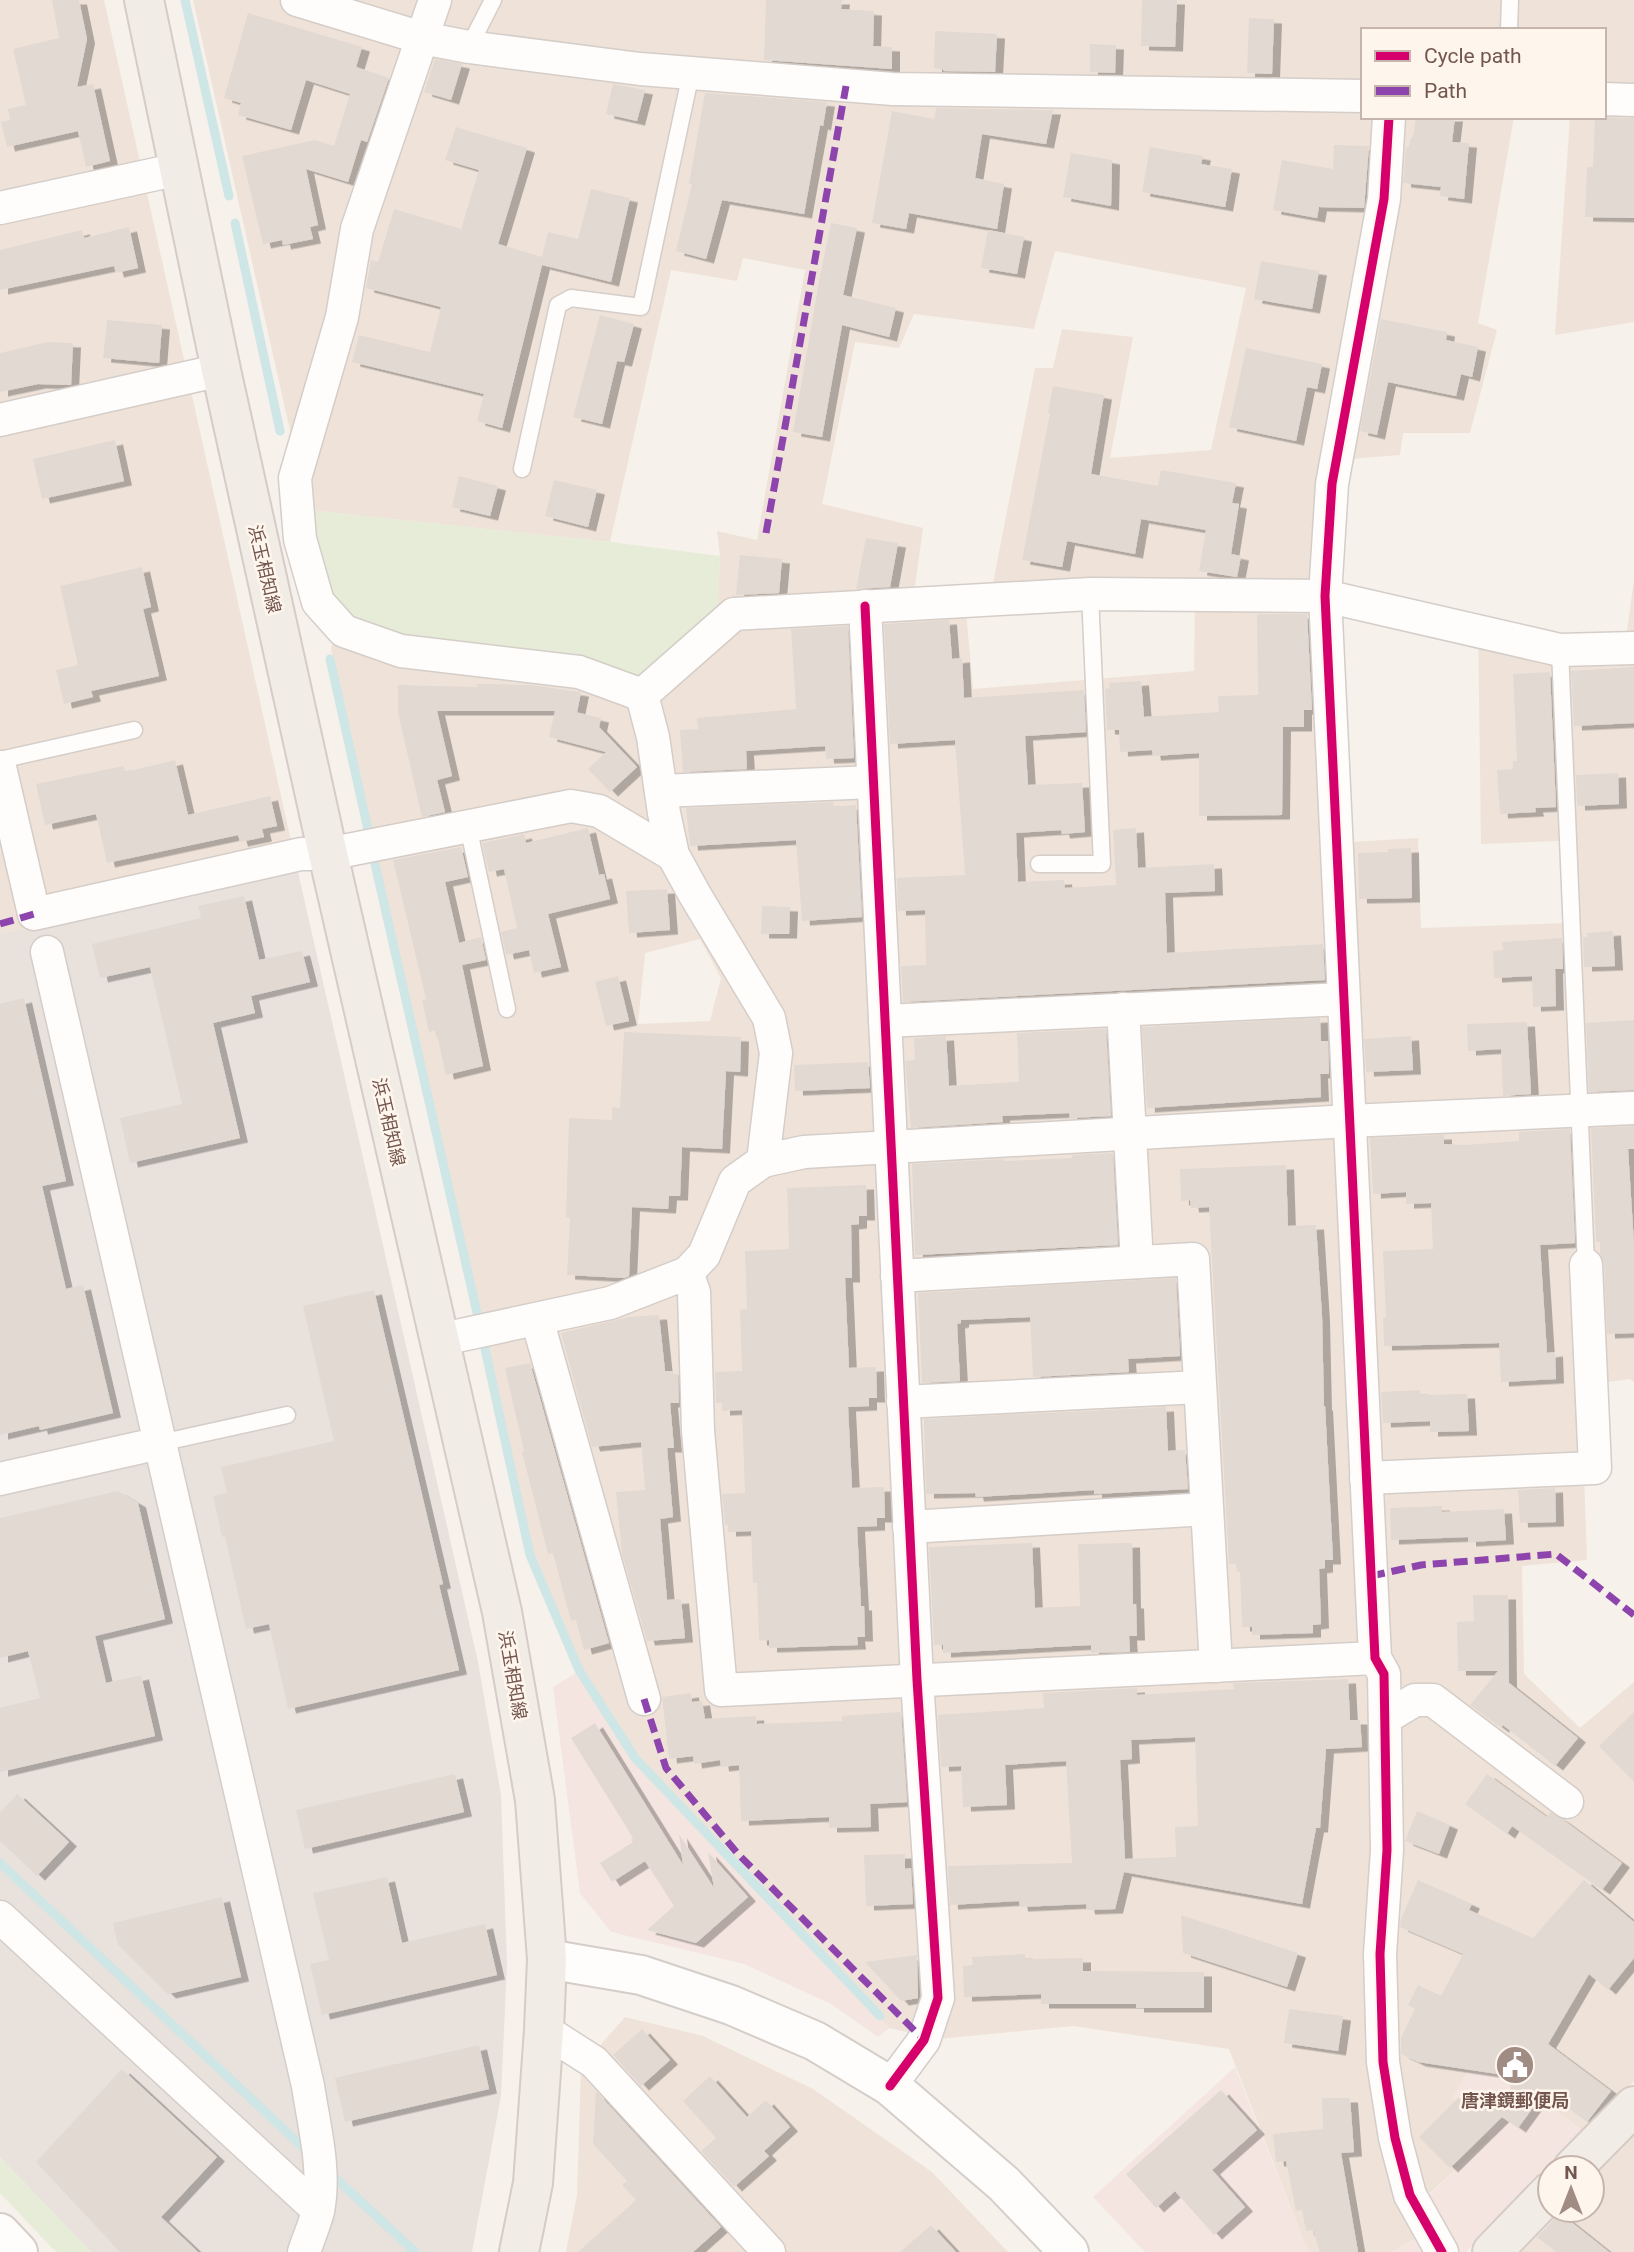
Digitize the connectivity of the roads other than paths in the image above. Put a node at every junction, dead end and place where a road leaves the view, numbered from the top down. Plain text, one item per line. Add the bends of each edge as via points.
1 (144, 0) edge
2 (297, 0) edge
3 (435, 0) edge
4 (493, 0) edge
5 (1510, 0) edge
6 (1509, 28) edge
7 (422, 38) junction
8 (468, 47) junction
9 (691, 73) junction
10 (1361, 96) edge
11 (1606, 99) edge
12 (1634, 100) edge
13 (1389, 119) edge
14 (179, 169) junction
15 (0, 208) edge
16 (221, 370) junction
17 (0, 420) edge
18 (522, 469) dead end
19 (1090, 594) junction
20 (1325, 596) junction
21 (865, 606) junction
22 (1634, 648) edge
23 (1560, 650) junction
24 (642, 695) junction
25 (134, 730) dead end
26 (0, 760) edge
27 (0, 767) edge
28 (873, 782) junction
29 (661, 791) junction
30 (468, 826) junction
31 (328, 854) junction
32 (673, 855) junction
33 (1039, 864) dead end
34 (47, 952) dead end
35 (1343, 999) junction
36 (507, 1009) dead end
37 (1123, 1009) junction
38 (885, 1021) junction
39 (1634, 1108) edge
40 (1580, 1110) junction
41 (1349, 1121) junction
42 (1129, 1133) junction
43 (891, 1147) junction
44 (763, 1161) junction
45 (1137, 1262) junction
46 (1586, 1265) joint
47 (687, 1273) junction
48 (897, 1276) junction
49 (537, 1318) junction
50 (439, 1340) junction
51 (1200, 1387) junction
52 (903, 1402) junction
53 (287, 1415) dead end
54 (160, 1443) junction
55 (1366, 1478) junction
56 (0, 1479) edge
57 (1207, 1509) junction
58 (909, 1527) junction
59 (1375, 1658) junction
60 (1216, 1665) junction
61 (917, 1680) junction
62 (644, 1699) dead end
63 (1385, 1718) junction
64 (1567, 1802) dead end
65 (0, 1917) edge
66 (547, 1959) junction
67 (544, 2030) junction
68 (890, 2086) junction
69 (1634, 2106) edge
70 (1587, 2154) edge
71 (1536, 2206) edge
72 (318, 2210) junction
73 (0, 2233) edge
74 (18, 2252) edge
75 (304, 2252) edge
76 (519, 2252) edge
77 (769, 2252) edge
78 (1069, 2252) edge
79 (1442, 2252) edge
80 (1492, 2252) edge

1 - 14 main road, 浜玉相知線
2 - 7 street
3 - 7 street
4 - 8 lane
5 - 6 lane
7 - 8 street
7 - 24 street via 357,229 342,317 295,478 300,539 318,602 344,631 401,651 579,672
8 - 9 street
9 - 10 street via 893,89
9 - 18 lane via 641,307 571,298 558,305
11 - 12 street
13 - 20 street via 1384,199 1332,484
14 - 15 street
14 - 16 main road, 浜玉相知線
16 - 17 street
16 - 31 main road, 浜玉相知線
19 - 20 street
19 - 21 street
19 - 33 lane via 1102,863
20 - 23 street
20 - 35 street
21 - 24 street via 734,614
21 - 28 street
22 - 23 street
23 - 40 lane
24 - 29 street
25 - 26 lane
27 - 31 street via 34,914 301,854
28 - 29 street
28 - 38 street
29 - 32 street
30 - 31 street
30 - 32 street via 570,806 599,811
30 - 36 lane
31 - 50 main road, 浜玉相知線
32 - 44 street via 769,1018 776,1053
34 - 54 street
35 - 37 street
35 - 41 street
37 - 38 street
37 - 42 street
38 - 43 street
39 - 40 street
40 - 41 street
40 - 46 lane
41 - 42 street
41 - 55 street
42 - 43 street
42 - 45 street
43 - 44 street via 804,1152
43 - 48 street
44 - 47 street via 735,1181 704,1255
45 - 48 street
45 - 51 street via 1193,1259
46 - 55 street via 1595,1468
47 - 49 street via 610,1303
47 - 61 street via 694,1293 698,1431 721,1690
48 - 52 street
49 - 50 street
49 - 62 street
50 - 66 main road, 浜玉相知線 via 507,1638 535,1800
51 - 52 street
51 - 57 street
52 - 58 street
53 - 54 lane
54 - 56 street
54 - 72 street via 308,2086 319,2162
55 - 59 street
57 - 58 street
57 - 60 street
58 - 61 street
59 - 60 street
59 - 63 street via 1384,1674
60 - 61 street
61 - 68 street via 938,1998 924,2039
63 - 64 street via 1415,1700 1433,1700
63 - 79 street via 1382,2062 1410,2195
65 - 72 street
66 - 67 main road, 浜玉相知線
66 - 68 street via 640,1975 731,2005 815,2042
67 - 76 main road, 浜玉相知線 via 533,2183
67 - 77 street via 594,2062
68 - 78 street via 1004,2184
69 - 70 main road
71 - 80 main road
72 - 75 street
73 - 74 street

